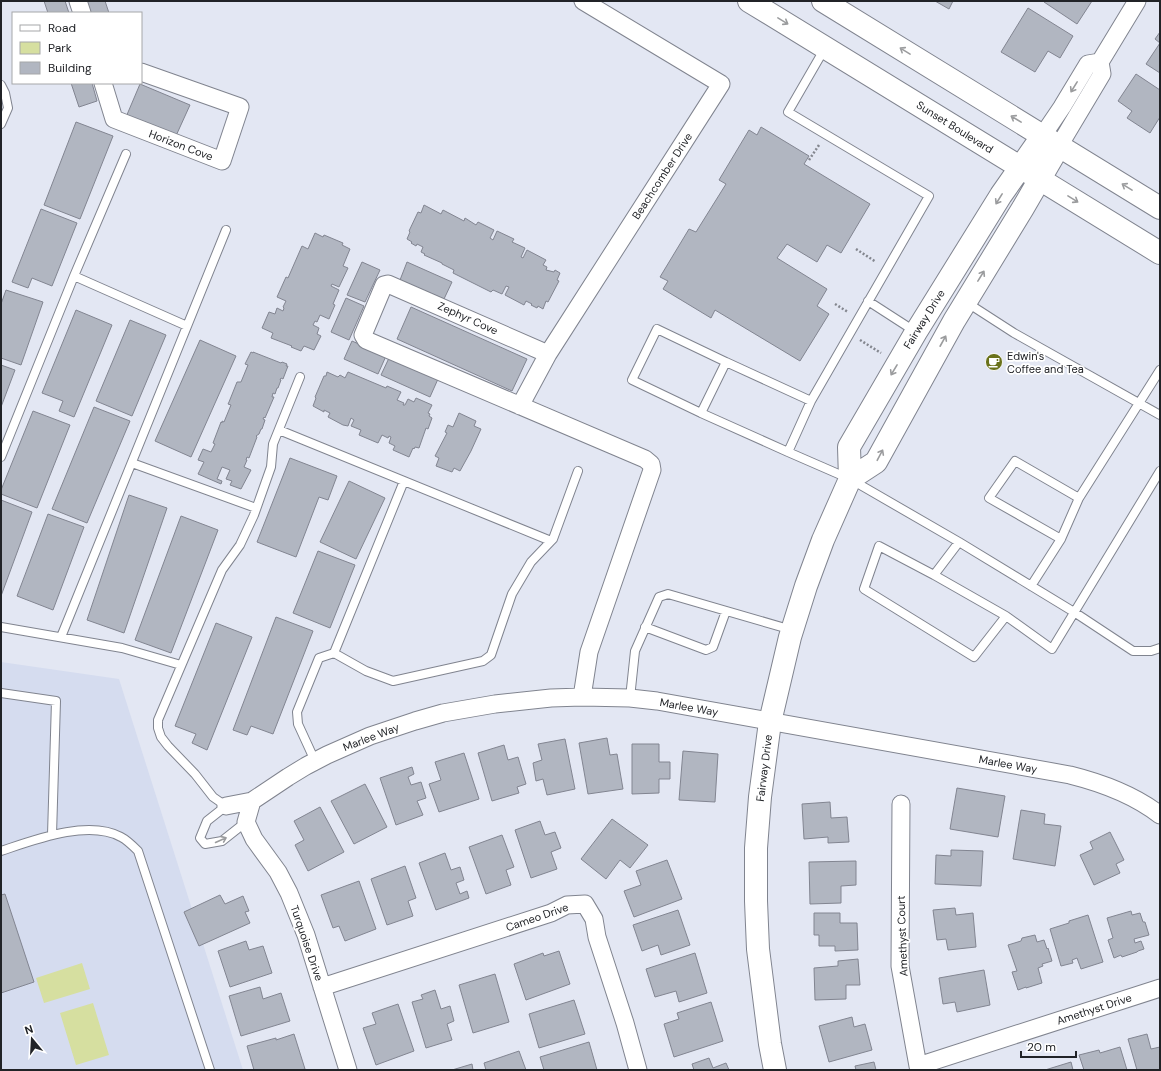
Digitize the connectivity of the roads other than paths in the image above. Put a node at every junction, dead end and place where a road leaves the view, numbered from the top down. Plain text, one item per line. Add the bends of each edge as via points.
1 (78, 1) edge
2 (583, 1) edge
3 (749, 1) edge
4 (823, 1) edge
5 (1137, 1) edge
6 (82, 12) edge
7 (826, 48) junction
8 (142, 72) edge
9 (103, 84) edge
10 (1, 85) edge
11 (1, 124) edge
12 (1051, 140) junction
13 (126, 154) dead end
14 (1021, 167) junction
15 (1040, 179) junction
16 (1160, 208) edge
17 (226, 230) dead end
18 (1160, 253) edge
19 (74, 276) junction
20 (868, 301) junction
21 (965, 302) junction
22 (187, 326) junction
23 (916, 332) junction
24 (548, 354) junction
25 (726, 362) junction
26 (1160, 370) edge
27 (300, 377) dead end
28 (811, 401) junction
29 (1139, 403) junction
30 (520, 406) junction
31 (701, 413) junction
32 (1160, 415) edge
33 (279, 430) junction
34 (788, 452) junction
35 (1, 456) edge
36 (132, 463) junction
37 (578, 471) dead end
38 (1160, 471) edge
39 (850, 479) junction
40 (404, 481) junction
41 (1079, 498) junction
42 (256, 508) junction
43 (1061, 539) junction
44 (551, 541) junction
45 (959, 542) junction
46 (934, 575) junction
47 (1031, 586) junction
48 (726, 610) junction
49 (1074, 612) junction
50 (1006, 616) junction
51 (1, 626) edge
52 (645, 627) junction
53 (793, 630) junction
54 (62, 637) junction
55 (1160, 648) edge
56 (334, 653) junction
57 (181, 665) junction
58 (1, 693) edge
59 (582, 697) junction
60 (630, 698) junction
61 (770, 722) junction
62 (315, 761) junction
63 (252, 801) junction
64 (901, 804) dead end
65 (226, 806) junction
66 (1160, 815) edge
67 (246, 822) junction
68 (52, 835) junction
69 (1, 851) edge
70 (322, 987) junction
71 (1160, 988) edge
72 (918, 1068) edge
73 (210, 1070) edge
74 (348, 1070) edge
75 (638, 1070) edge
76 (774, 1070) edge

1 - 6 street
2 - 24 street, Beachcomber Drive via 721,84
3 -> 7 street, Sunset Boulevard
12 -> 4 street
5 - 12 street via 1100,62 1088,64 1062,107
7 - 14 street, Sunset Boulevard
7 - 20 lane via 788,112 930,196
8 - 9 street, Horizon Cove via 240,107 222,161 114,119
10 - 11 lane via 8,108
12 - 14 street, Fairway Drive
12 - 15 street
16 -> 12 street
13 - 19 lane
14 - 15 street, Sunset Boulevard
14 -> 23 street, Fairway Drive
15 -> 18 street, Sunset Boulevard
21 -> 15 street
17 - 22 lane
19 - 22 lane
19 - 35 lane
20 - 23 lane
20 - 28 lane
21 - 29 lane via 1014,333
39 -> 21 street via 876,462
22 - 36 lane
23 -> 39 street, Fairway Drive via 849,448
24 - 30 street, Beachcomber Drive
24 - 30 street, Zephyr Cove via 388,284 384,285 362,335 366,340
25 - 28 lane
25 - 31 lane
25 - 31 lane via 656,329 632,380
26 - 29 lane
27 - 33 lane
28 - 34 lane
29 - 32 lane
29 - 41 lane
30 - 59 street via 645,459 651,464 652,470 589,652
31 - 34 lane
33 - 40 lane
33 - 42 lane via 273,444 271,467
34 - 39 lane
36 - 42 lane
36 - 54 lane
37 - 44 lane
38 - 49 lane
39 - 45 lane
39 - 53 street, Fairway Drive via 822,540
40 - 44 lane
40 - 56 lane
41 - 43 lane
41 - 43 lane via 1014,461 989,498
42 - 57 lane via 240,545 222,570
43 - 47 lane
44 - 56 lane via 531,562 516,588 491,655 483,661 393,681 366,671
45 - 46 lane
45 - 47 lane
46 - 50 lane
46 - 50 lane via 879,546 864,589 974,657
47 - 49 lane
48 - 52 lane via 668,594 659,597
48 - 52 lane via 713,648 706,650
48 - 53 lane
49 - 50 lane via 1052,650
49 - 55 lane via 1133,651
51 - 54 lane
52 - 60 lane via 635,651
53 - 61 street, Fairway Drive
54 - 57 lane via 122,648
56 - 62 lane via 319,658 298,712 298,724
57 - 65 lane via 158,720 158,728 168,746 195,774 213,798
58 - 68 lane via 56,701
59 - 60 street, Marlee Way
59 - 62 street, Marlee Way via 495,704 443,713 370,736
60 - 61 street, Marlee Way
61 - 66 street, Marlee Way via 1070,775 1119,791
61 - 76 street, Fairway Drive via 756,848 756,901 758,949
62 - 63 street, Marlee Way
63 - 65 street, Marlee Way
63 - 67 street
64 - 72 street, Amethyst Court via 900,966
65 -> 67 lane via 207,821 200,838 205,844 222,841
67 - 70 street, Turquoise Drive via 289,893 306,935
68 - 69 lane
68 - 73 lane via 82,830 105,831 122,837 138,851
70 - 74 street, Turquoise Drive
70 - 75 street, Cameo Drive via 551,913 567,905 585,904 594,919 597,937
71 - 72 street, Amethyst Drive

